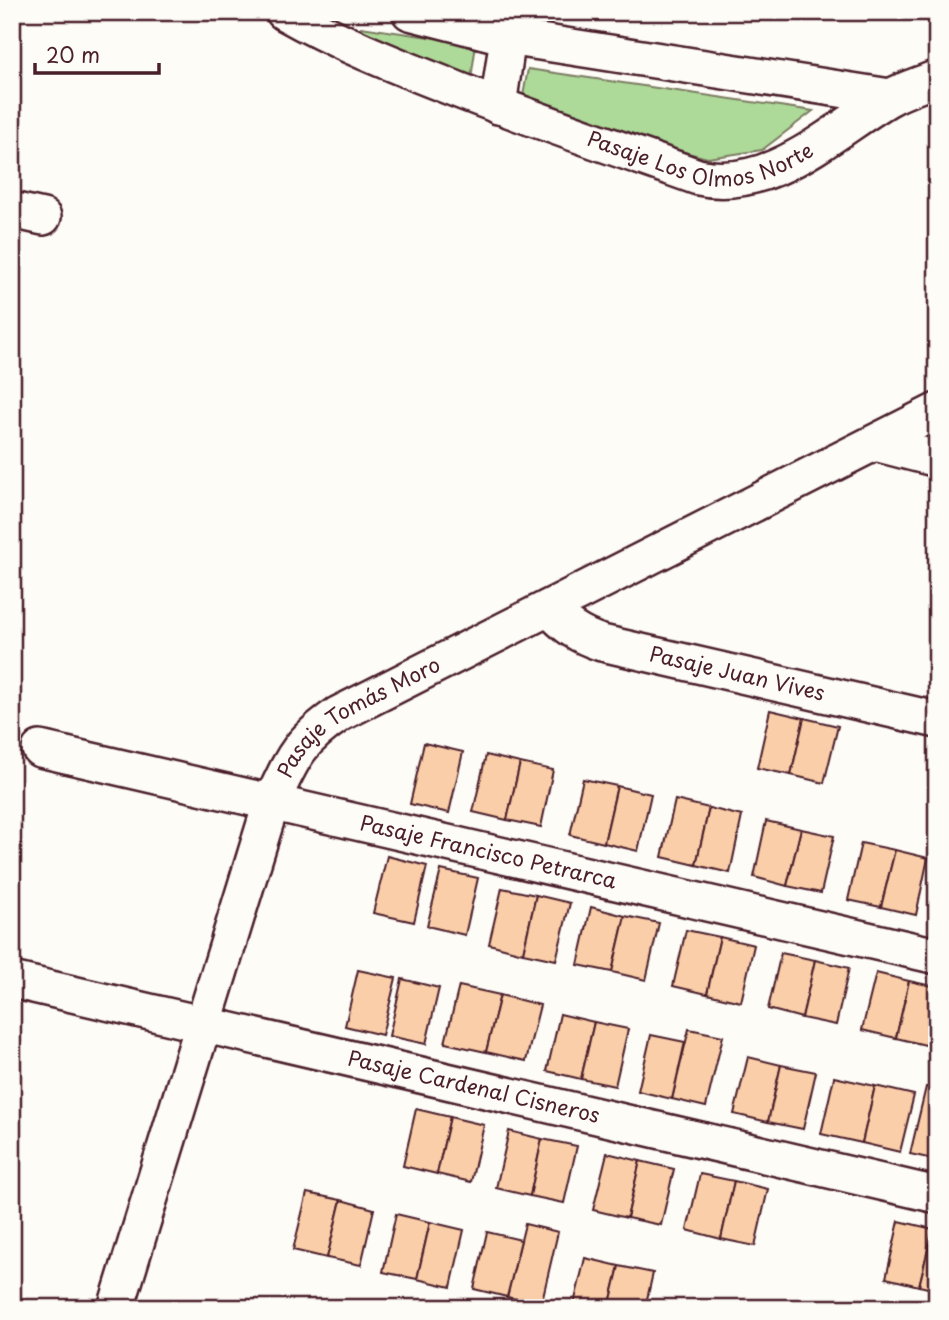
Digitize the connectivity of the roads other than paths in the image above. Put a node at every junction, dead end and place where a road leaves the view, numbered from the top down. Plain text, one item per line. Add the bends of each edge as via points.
1 (284, 12) edge
2 (410, 12) edge
3 (508, 37) junction
4 (937, 78) edge
5 (890, 97) junction
6 (499, 106) junction
7 (937, 411) edge
8 (875, 443) junction
9 (937, 459) edge
10 (549, 608) junction
11 (937, 720) edge
12 (40, 749) dead end
13 (272, 801) junction
14 (937, 956) edge
15 (12, 980) edge
16 (205, 1024) junction
17 (937, 1195) edge
18 (116, 1308) edge

1 - 6 street, Pasaje Los Olmos Norte via 360,52
2 - 3 street
3 - 5 street
3 - 6 street
4 - 5 street, Pasaje Los Olmos Norte
5 - 6 street, Pasaje Los Olmos Norte via 781,166 752,177 714,181
7 - 8 street, Pasaje Tomás Moro
8 - 9 street
8 - 10 street, Pasaje Tomás Moro
10 - 11 street, Pasaje Juan Vives via 577,633 601,643
10 - 13 street, Pasaje Tomás Moro via 317,729 295,753
12 - 13 street, Pasaje Francisco Petrarca
13 - 14 street, Pasaje Francisco Petrarca
13 - 16 street, Pasaje Tomás Moro
15 - 16 street, Pasaje Cardenal Cisneros
16 - 17 street, Pasaje Cardenal Cisneros
16 - 18 street, Pasaje Tomás Moro

